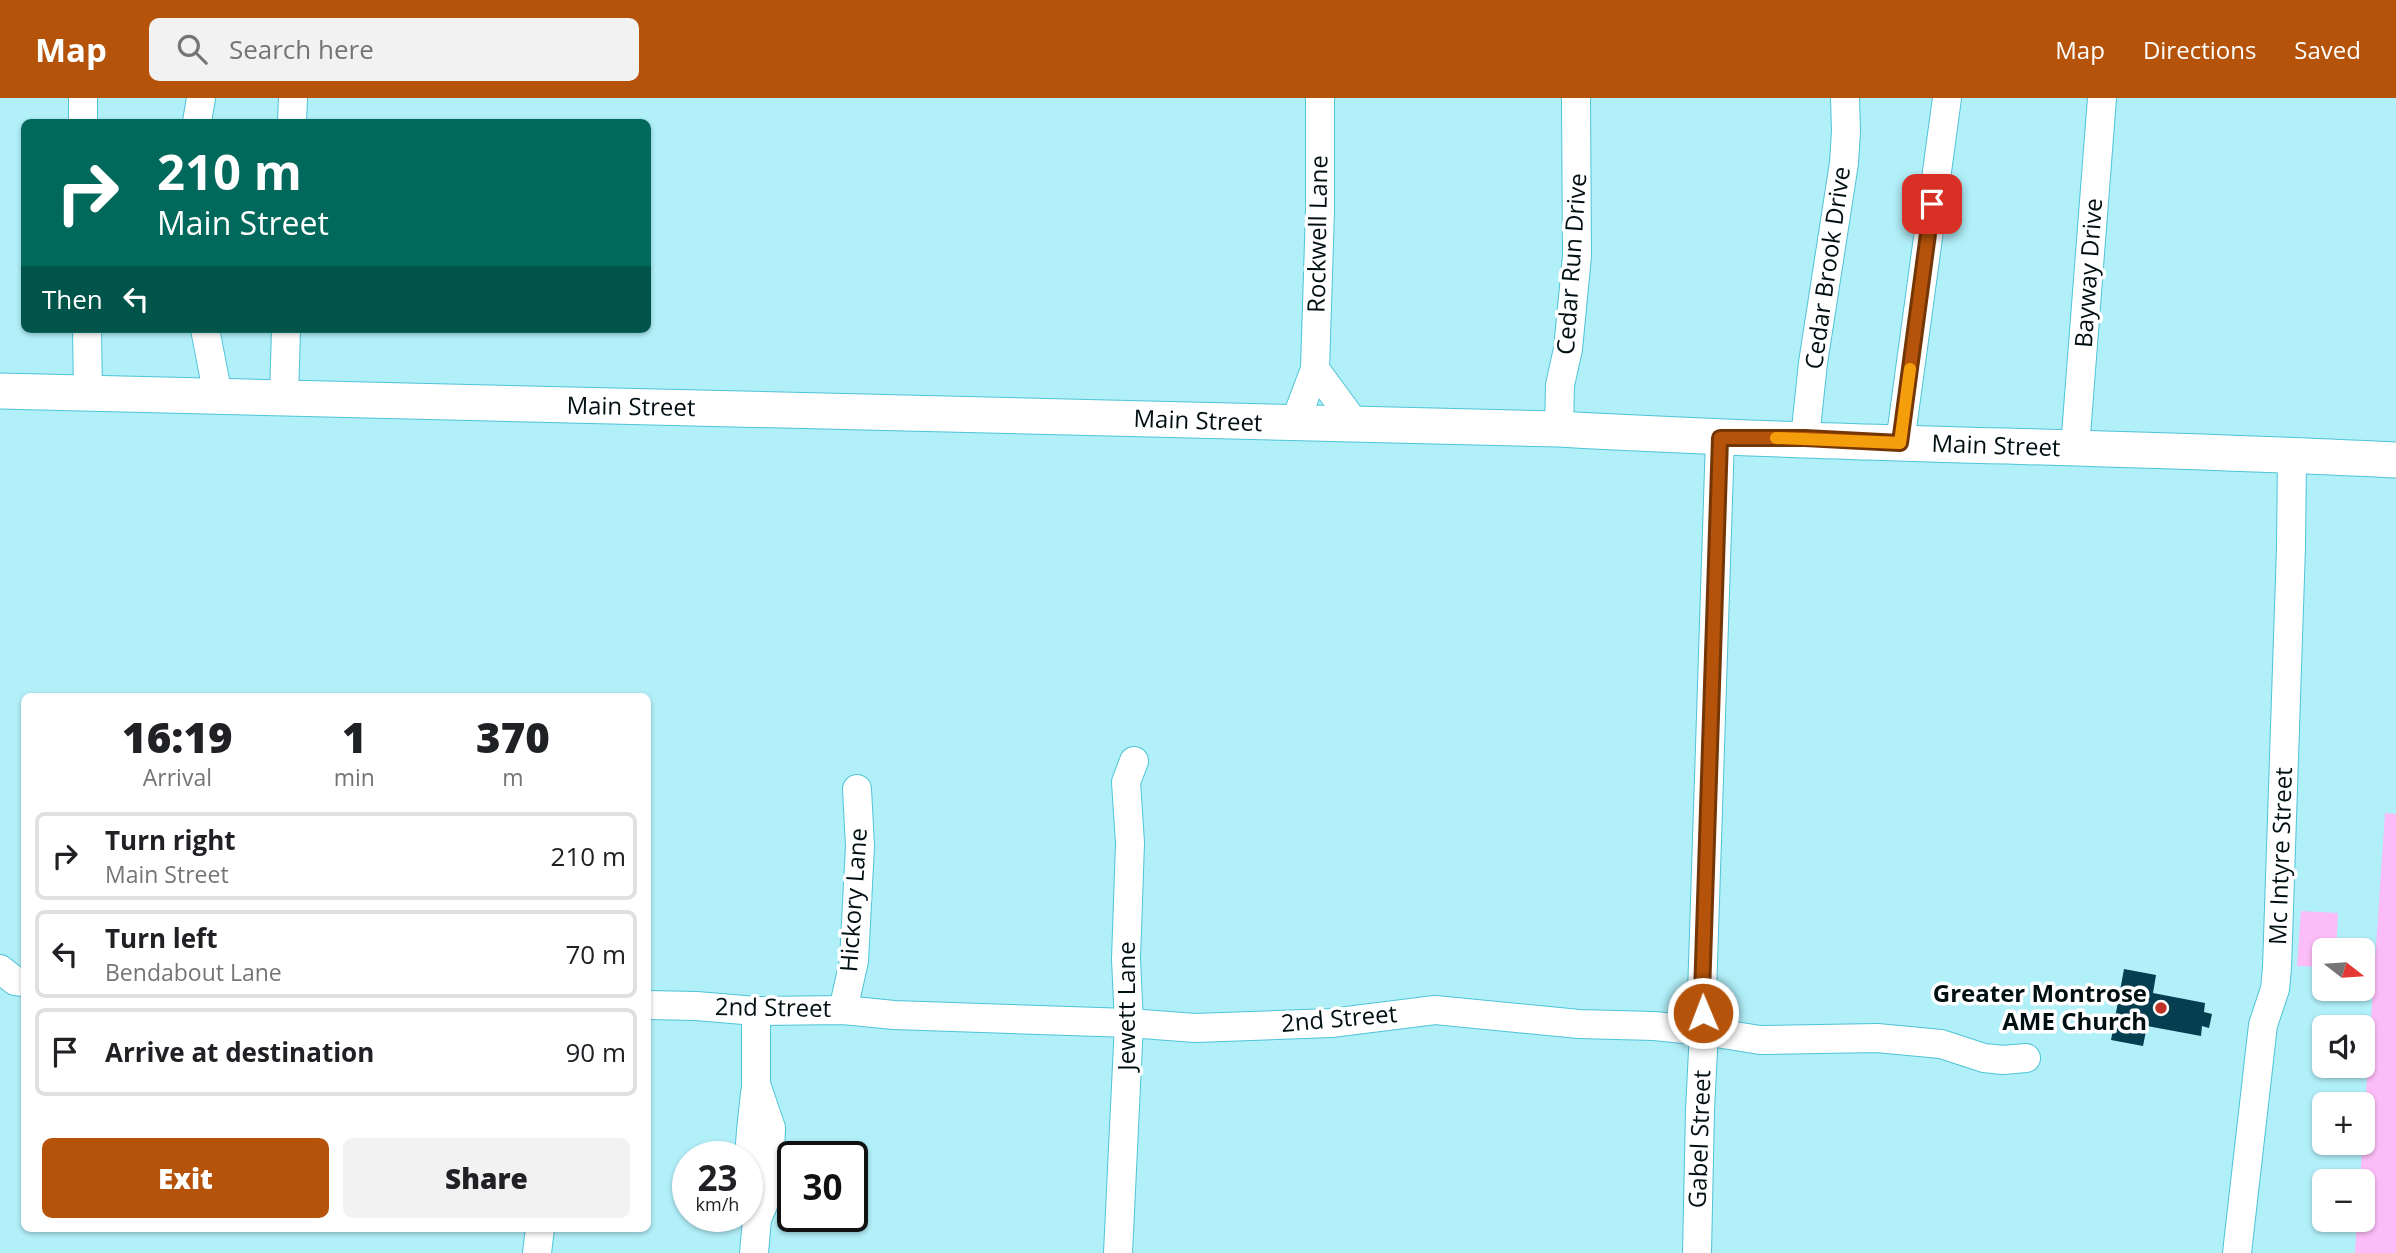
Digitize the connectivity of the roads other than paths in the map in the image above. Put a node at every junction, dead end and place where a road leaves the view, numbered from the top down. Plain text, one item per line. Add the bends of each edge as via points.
1 (83, 98) edge
2 (201, 98) edge
3 (293, 98) edge
4 (1320, 98) edge
5 (1576, 98) edge
6 (1845, 98) edge
7 (1947, 98) edge
8 (2102, 98) edge
9 (83, 119) edge
10 (198, 119) edge
11 (292, 119) edge
12 (87, 333) edge
13 (206, 333) edge
14 (286, 333) edge
15 (1315, 369) junction
16 (0, 391) edge
17 (88, 393) junction
18 (218, 396) junction
19 (284, 397) junction
20 (1294, 425) junction
21 (1356, 425) junction
22 (1559, 429) junction
23 (1720, 438) junction
24 (1805, 438) junction
25 (1900, 443) junction
26 (2075, 448) junction
27 (2292, 455) junction
28 (2396, 460) edge
29 (1134, 761) dead end
30 (857, 789) dead end
31 (651, 1005) edge
32 (843, 1010) junction
33 (756, 1011) junction
34 (1129, 1023) junction
35 (1704, 1031) junction
36 (2026, 1058) dead end
37 (540, 1232) edge
38 (537, 1253) edge
39 (754, 1253) edge
40 (1118, 1253) edge
41 (1697, 1253) edge
42 (2237, 1253) edge

1 - 9 street
2 - 10 street
3 - 11 street
4 - 15 street, Rockwell Lane
5 - 22 street, Cedar Run Drive via 1577,256 1560,384
6 - 24 street, Cedar Brook Drive via 1844,163
7 - 25 street
8 - 26 street, Bayway Drive
12 - 17 street
13 - 18 street
14 - 19 street
15 - 20 street, Rockwell Lane
15 - 21 street
16 - 17 main road, Main Street
17 - 18 main road, Main Street
18 - 19 main road, Main Street
19 - 20 main road, Main Street
20 - 21 main road, Main Street
21 - 22 main road, Main Street
22 - 23 main road, Main Street
23 - 24 main road, Main Street
23 - 35 street, Gabel Street
24 - 25 main road, Main Street
25 - 26 main road, Main Street
26 - 27 main road, Main Street
27 - 28 main road, Main Street
27 - 42 street, Mc Intyre Street via 2277,968 2263,1025
29 - 34 street, Jewett Lane via 1126,782
30 - 32 street, Hickory Lane via 860,846 854,961
31 - 33 street, 2nd Street
32 - 33 street, 2nd Street
32 - 34 street, 2nd Street
33 - 39 street via 756,1084 772,1128 769,1180 757,1219
34 - 35 street, 2nd Street via 1195,1028 1331,1023 1435,1010
34 - 40 street, Jewett Lane
35 - 36 street, 2nd Street via 1760,1041 1877,1038 1941,1044 1984,1058
35 - 41 street, Gabel Street
37 - 38 street

